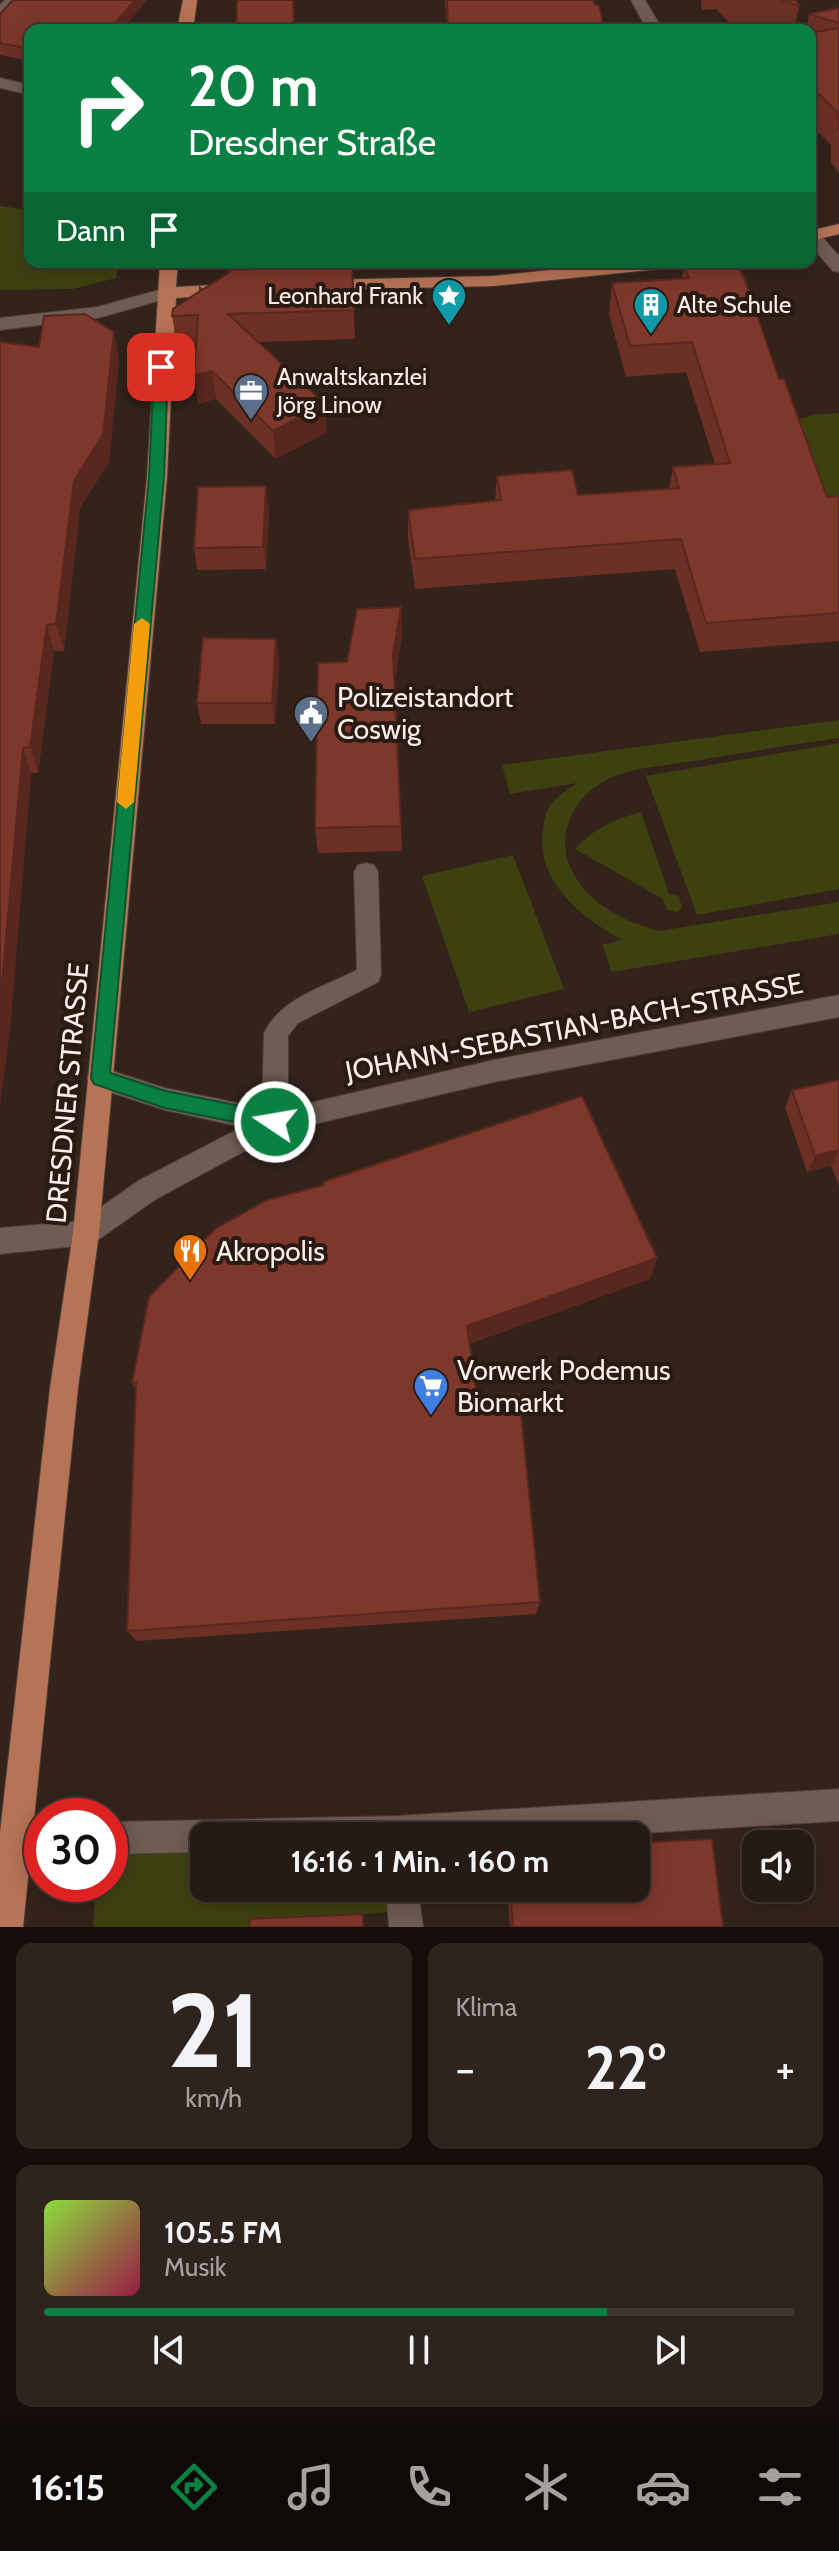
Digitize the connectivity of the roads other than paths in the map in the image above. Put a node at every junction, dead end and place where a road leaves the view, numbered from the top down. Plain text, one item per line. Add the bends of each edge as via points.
1 (13, 0) edge
2 (190, 0) edge
3 (638, 0) edge
4 (0, 13) edge
5 (186, 24) edge
6 (652, 24) edge
7 (0, 83) edge
8 (24, 89) edge
9 (839, 229) edge
10 (816, 234) edge
11 (816, 241) edge
12 (839, 267) edge
13 (168, 268) edge
14 (620, 268) edge
15 (307, 286) edge
16 (248, 288) edge
17 (166, 293) junction
18 (0, 324) edge
19 (366, 872) dead end
20 (839, 1006) edge
21 (100, 1078) junction
22 (275, 1122) junction
23 (86, 1233) junction
24 (0, 1241) edge
25 (31, 1798) edge
26 (839, 1805) edge
27 (580, 1822) edge
28 (190, 1836) edge
29 (128, 1838) edge
30 (24, 1855) edge
31 (403, 1902) edge
32 (6, 1927) edge
33 (406, 1927) edge

1 - 4 street
2 - 5 main road
3 - 6 street
7 - 8 street
9 - 10 main road
11 - 12 street
13 - 17 main road, DRESDNER STRASSE
14 - 15 main road via 493,281
16 - 17 main road
17 - 18 street via 98,312
17 - 21 main road, DRESDNER STRASSE via 157,477
19 - 22 street via 369,975 289,1016 276,1033
20 - 22 street, JOHANN-SEBASTIAN-BACH-STRASSE via 494,1071
21 - 22 street, JOHANN-SEBASTIAN-BACH-STRASSE via 165,1099
21 - 23 main road, DRESDNER STRASSE
22 - 23 street, JOHANN-SEBASTIAN-BACH-STRASSE via 147,1190
23 - 24 street
23 - 25 main road, DRESDNER STRASSE via 64,1388
26 - 27 street
28 - 29 street
30 - 32 main road, DRESDNER STRASSE
31 - 33 street

